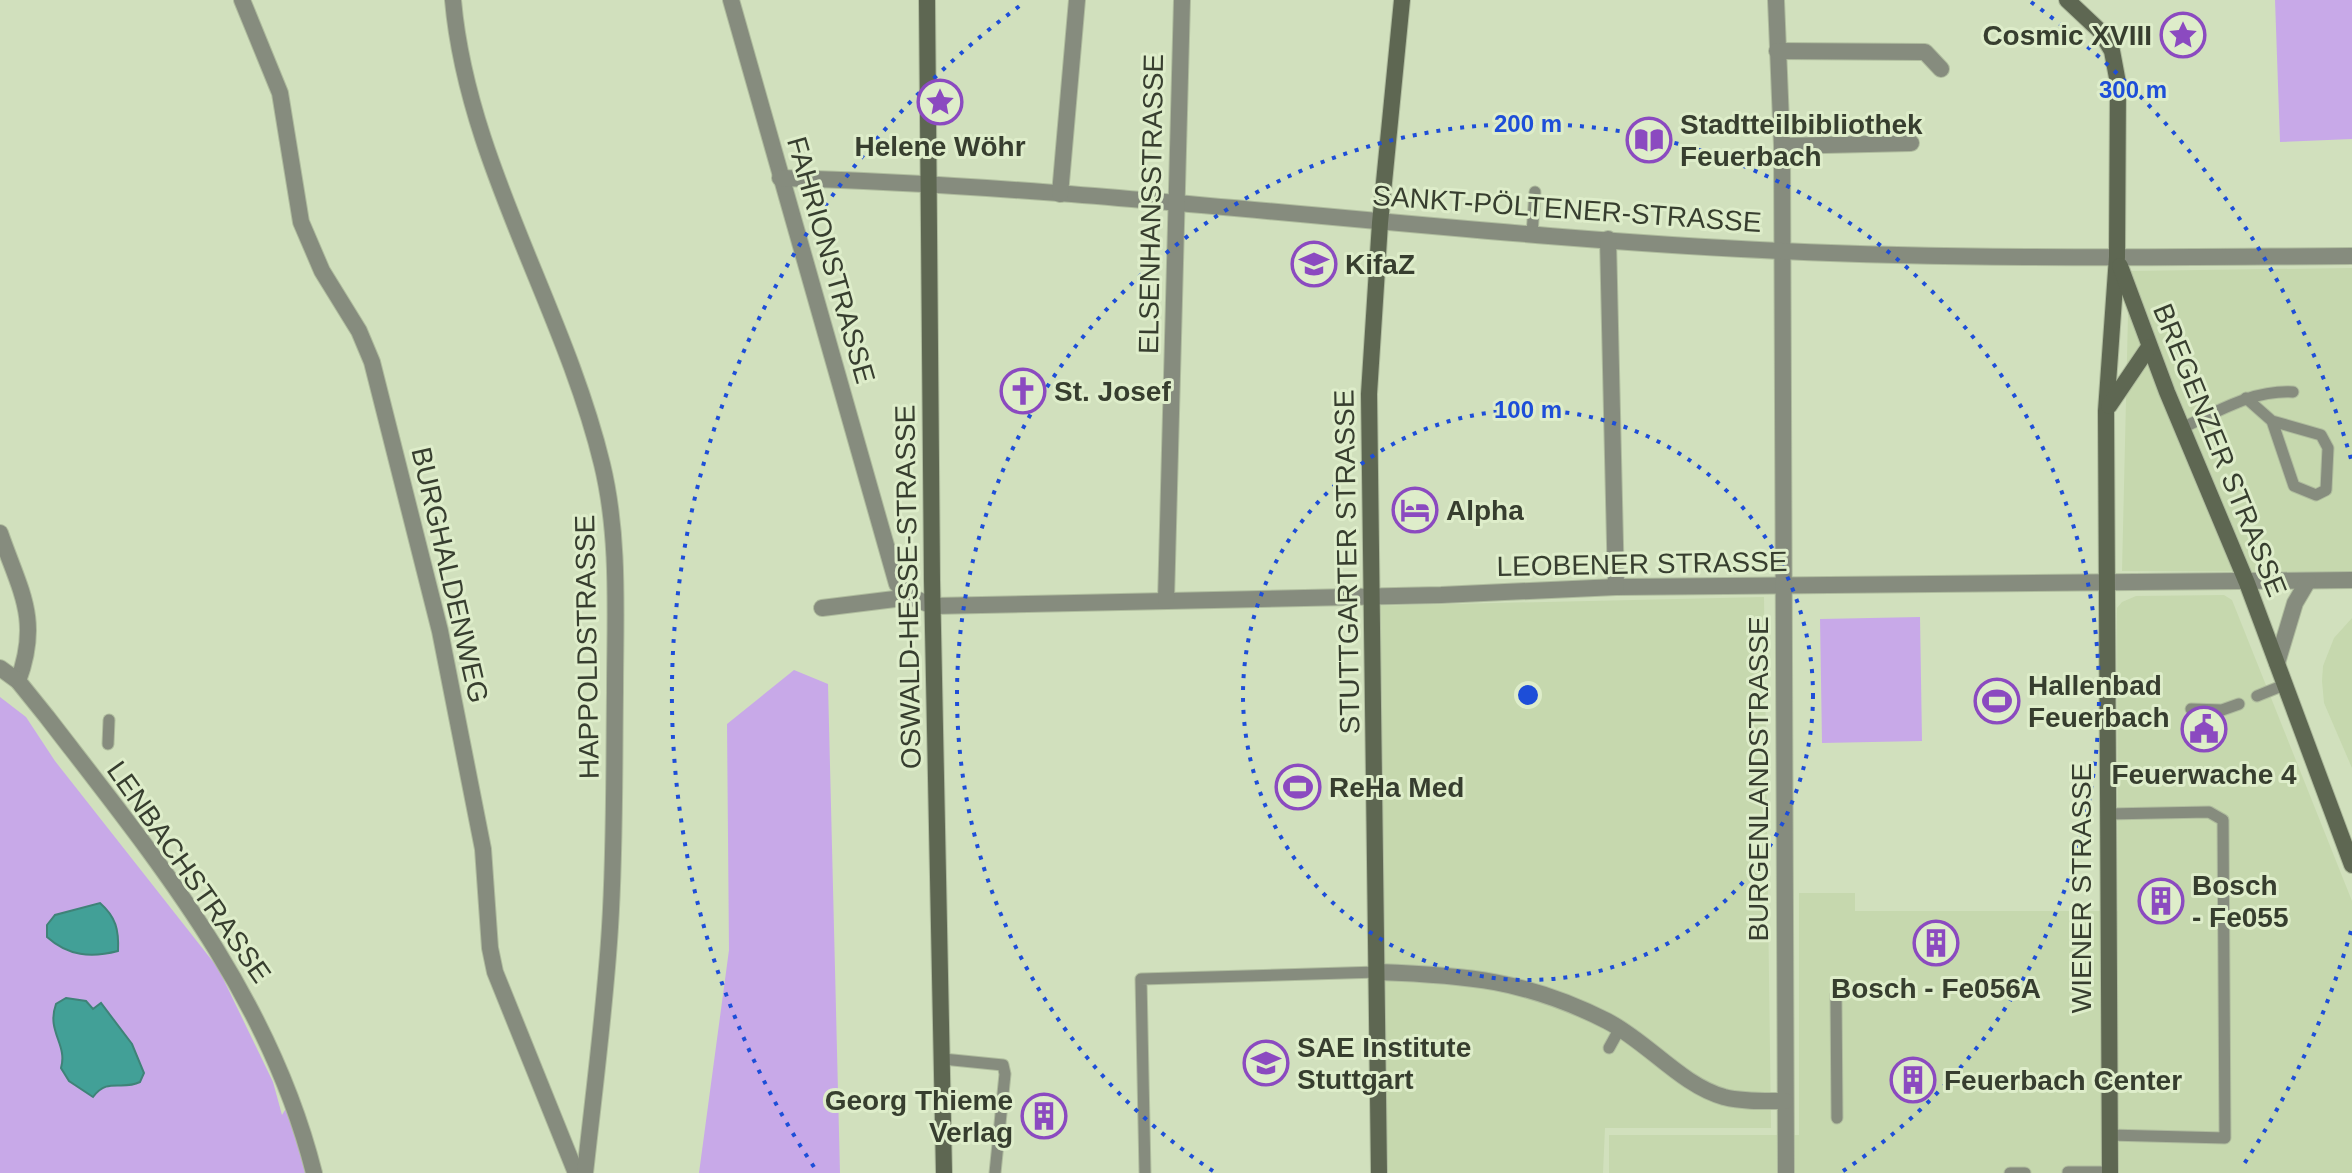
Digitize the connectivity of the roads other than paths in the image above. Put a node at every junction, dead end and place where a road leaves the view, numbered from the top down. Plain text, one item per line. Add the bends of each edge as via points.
1 (242, 0) edge
2 (453, 0) edge
3 (731, 0) edge
4 (927, 0) edge
5 (1077, 0) edge
6 (1182, 0) edge
7 (1402, 0) edge
8 (1776, 0) edge
9 (2067, 0) edge
10 (1777, 51) junction
11 (1941, 69) dead end
12 (1911, 143) dead end
13 (1782, 146) junction
14 (780, 178) junction
15 (930, 182) junction
16 (1535, 192) dead end
17 (1060, 194) junction
18 (1178, 203) junction
19 (1380, 223) junction
20 (1532, 234) junction
21 (1608, 239) junction
22 (1781, 251) junction
23 (2352, 256) edge
24 (2117, 257) junction
25 (2149, 347) junction
26 (2293, 392) dead end
27 (2246, 398) junction
28 (2106, 411) junction
29 (2272, 421) junction
30 (2182, 428) junction
31 (0, 533) edge
32 (2352, 580) edge
33 (2105, 581) junction
34 (2308, 581) junction
35 (2247, 583) junction
36 (1616, 587) junction
37 (1785, 587) junction
38 (1375, 596) junction
39 (911, 597) junction
40 (1166, 601) junction
41 (933, 606) junction
42 (822, 608) dead end
43 (2277, 663) junction
44 (0, 668) edge
45 (18, 681) junction
46 (2284, 685) junction
47 (2257, 696) dead end
48 (2239, 704) dead end
49 (2191, 709) dead end
50 (109, 720) dead end
51 (108, 744) dead end
52 (2107, 814) junction
53 (2352, 865) edge
54 (1378, 972) junction
55 (1836, 995) dead end
56 (1620, 1028) junction
57 (1609, 1048) dead end
58 (943, 1059) junction
59 (1785, 1101) junction
60 (1837, 1118) dead end
61 (2109, 1135) junction
62 (2068, 1172) edge
63 (314, 1173) edge
64 (576, 1173) edge
65 (585, 1173) edge
66 (944, 1173) edge
67 (995, 1173) edge
68 (1145, 1173) edge
69 (1379, 1173) edge
70 (1786, 1173) edge
71 (2010, 1173) edge
72 (2025, 1173) edge
73 (2110, 1173) edge

1 - 64 street, BURGHALDENWEG via 280,93 301,222 372,362 440,631 483,849 495,972
2 - 65 street, HAPPOLDSTRASSE via 468,90 559,332 611,501 616,610 613,854 601,1038
3 - 14 street, FAHRIONSTRASSE
4 - 15 street, OSWALD-HESSE-STRASSE
5 - 17 street
6 - 18 street, ELSENHANSSTRASSE
7 - 19 street, STUTTGARTER STRASSE
8 - 10 street, BURGENLANDSTRASSE
9 - 24 street, WIENER STRASSE via 2100,31 2112,51 2118,83
10 - 11 street via 1925,52
10 - 13 street, BURGENLANDSTRASSE
12 - 13 street
13 - 22 street, BURGENLANDSTRASSE
14 - 15 street, SANKT-PÖLTENER-STRASSE
14 - 39 street, FAHRIONSTRASSE via 897,584
15 - 17 street, SANKT-PÖLTENER-STRASSE
15 - 41 street, OSWALD-HESSE-STRASSE
16 - 20 lane
17 - 18 street, SANKT-PÖLTENER-STRASSE
18 - 19 street, SANKT-PÖLTENER-STRASSE
18 - 40 street, ELSENHANSSTRASSE
19 - 20 street, SANKT-PÖLTENER-STRASSE
19 - 38 street, STUTTGARTER STRASSE via 1369,394
20 - 21 street, SANKT-PÖLTENER-STRASSE
21 - 22 street, SANKT-PÖLTENER-STRASSE
21 - 36 street
22 - 24 street, SANKT-PÖLTENER-STRASSE
22 - 37 street, BURGENLANDSTRASSE
23 - 24 street, SANKT-PÖLTENER-STRASSE
24 - 25 street, BREGENZER STRASSE
24 - 28 street, WIENER STRASSE
25 - 28 street, WIENER STRASSE
25 - 30 street, BREGENZER STRASSE
26 - 27 lane
27 - 29 lane
27 - 30 lane
28 - 33 street, WIENER STRASSE
29 - 29 lane via 2294,486 2316,495 2326,490 2325,441 2313,431
30 - 35 street, BREGENZER STRASSE
31 - 45 street via 31,633
32 - 34 street, LEOBENER STRASSE
33 - 35 street, LEOBENER STRASSE
33 - 37 street, LEOBENER STRASSE
33 - 52 street, WIENER STRASSE
34 - 35 street, LEOBENER STRASSE
34 - 43 street, BREGENZER STRASSE via 2295,603
35 - 43 street, BREGENZER STRASSE
36 - 37 street, LEOBENER STRASSE
36 - 38 street, LEOBENER STRASSE
37 - 59 street, BURGENLANDSTRASSE
38 - 40 street, LEOBENER STRASSE
38 - 54 street, STUTTGARTER STRASSE
39 - 41 street
39 - 42 street
40 - 41 street, LEOBENER STRASSE
41 - 58 street, OSWALD-HESSE-STRASSE
43 - 46 street, BREGENZER STRASSE
44 - 45 street, LENBACHSTRASSE
45 - 63 street, LENBACHSTRASSE via 225,959 284,1079
46 - 47 lane
46 - 53 street, BREGENZER STRASSE
48 - 49 lane via 2222,710
50 - 51 lane
52 - 61 street, WIENER STRASSE
52 - 61 lane via 2209,812 2223,820 2225,1138
54 - 56 street via 1479,976 1538,993
54 - 68 lane via 1141,979
54 - 69 street, STUTTGARTER STRASSE
55 - 60 lane
56 - 57 lane
56 - 59 street via 1706,1090 1738,1100
58 - 66 street, OSWALD-HESSE-STRASSE
58 - 67 lane via 1003,1065
59 - 70 street, BURGENLANDSTRASSE
61 - 73 street, WIENER STRASSE
62 - 73 lane
71 - 72 lane

